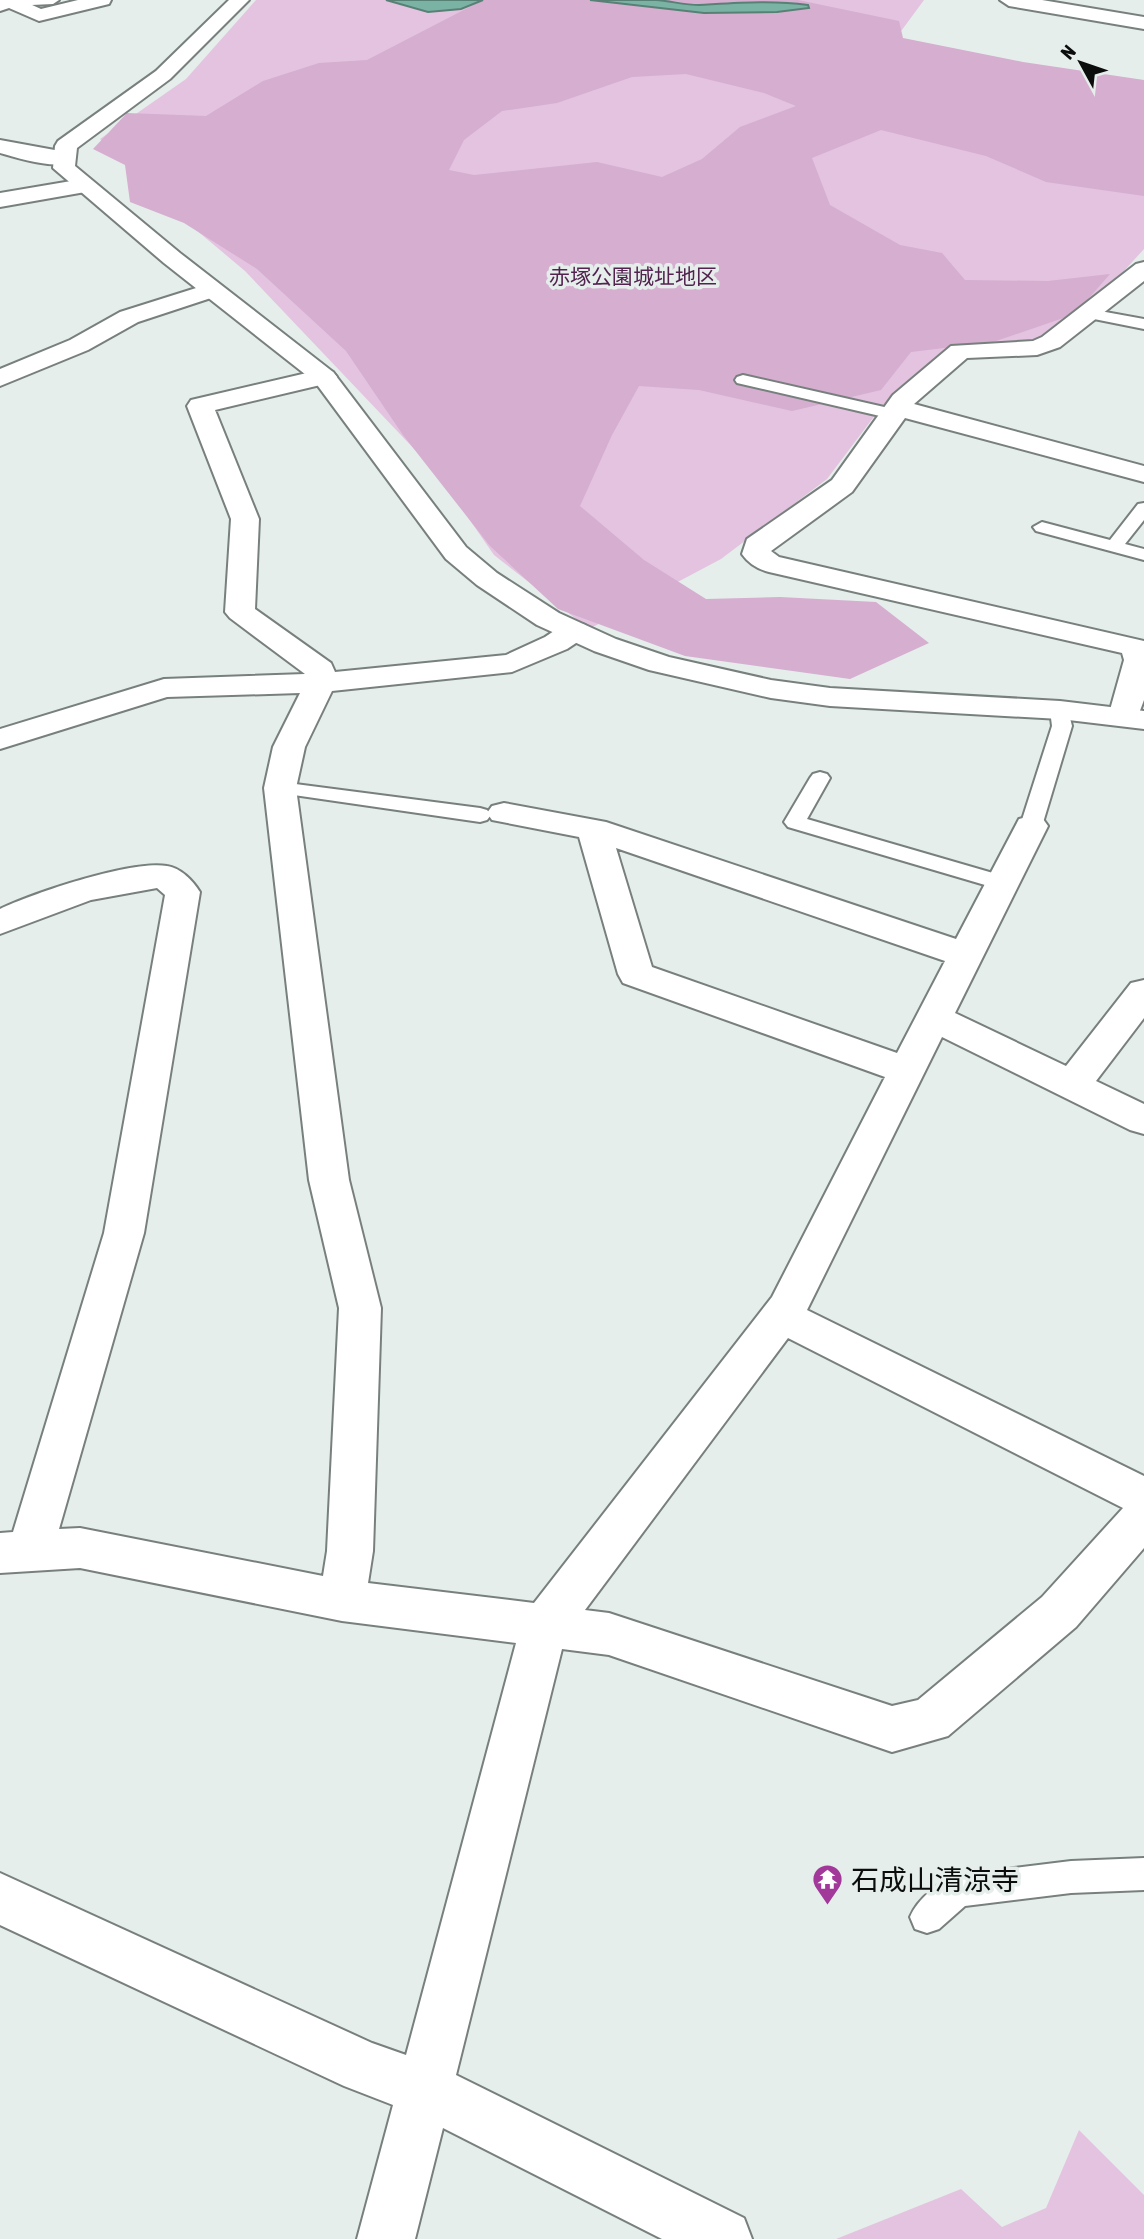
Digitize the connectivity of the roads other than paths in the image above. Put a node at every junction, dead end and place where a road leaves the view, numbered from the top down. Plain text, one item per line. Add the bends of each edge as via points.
1 (53, 0) edge
2 (102, 0) edge
3 (240, 0) edge
4 (1009, 0) edge
5 (5, 4) edge
6 (1144, 23) edge
7 (0, 146) edge
8 (63, 158) junction
9 (83, 186) junction
10 (0, 200) edge
11 (1144, 269) edge
12 (212, 290) junction
13 (1089, 314) junction
14 (1144, 324) edge
15 (324, 377) junction
16 (0, 379) edge
17 (743, 380) dead end
18 (896, 411) junction
19 (1144, 474) edge
20 (1144, 508) edge
21 (1042, 527) dead end
22 (1114, 547) junction
23 (1144, 555) edge
24 (573, 631) junction
25 (320, 682) junction
26 (1060, 710) junction
27 (1134, 718) edge
28 (0, 739) edge
29 (820, 778) dead end
30 (280, 788) junction
31 (492, 814) joint
32 (1031, 826) joint
33 (594, 829) junction
34 (1002, 884) junction
35 (0, 923) edge
36 (965, 955) junction
37 (1144, 992) edge
38 (934, 1018) junction
39 (907, 1071) junction
40 (1072, 1085) junction
41 (1144, 1120) edge
42 (780, 1316) junction
43 (1144, 1497) edge
44 (1144, 1516) edge
45 (15, 1552) edge
46 (342, 1600) junction
47 (544, 1627) junction
48 (1144, 1874) edge
49 (0, 1898) edge
50 (927, 1917) dead end
51 (426, 2090) junction
52 (386, 2239) edge
53 (723, 2239) edge

1 - 5 lane
2 - 5 street via 39,15
3 - 8 street via 163,75 66,146
4 - 6 street
7 - 8 street
8 - 9 street via 64,168
9 - 10 street
9 - 12 street
11 - 13 street
12 - 15 street
12 - 16 street via 129,317 79,345
13 - 14 lane
13 - 18 street via 1037,348 960,351 902,400
15 - 24 street via 457,553 487,579
15 - 25 street via 200,405 245,519 240,612 320,669
17 - 18 lane
18 - 19 street
18 - 27 street via 842,486 757,545 756,554 769,563 1136,648
20 - 22 lane
21 - 22 lane
22 - 23 lane
24 - 25 street via 512,663
24 - 26 street via 660,664 771,689 830,697
25 - 28 street via 164,688
25 - 30 street via 289,747
26 - 27 street
26 - 32 lane via 1062,726
29 - 34 lane via 795,822
30 - 31 lane
30 - 46 street via 329,1180 360,1307 350,1551
31 - 33 street
32 - 34 street
33 - 36 street
33 - 39 street via 636,974
34 - 36 street
35 - 45 street via 40,903 119,881 165,876 183,892 124,1233
36 - 38 street
37 - 40 street
38 - 39 street
38 - 40 street
39 - 42 street
40 - 41 street
42 - 43 street
42 - 47 street
44 - 47 street via 1059,1612 981,1679 931,1720 892,1729 609,1634
45 - 46 street via 80,1548
46 - 47 street
47 - 51 street
48 - 50 lane via 1071,1877 957,1891
49 - 51 street via 363,2067
51 - 52 street
51 - 53 street

